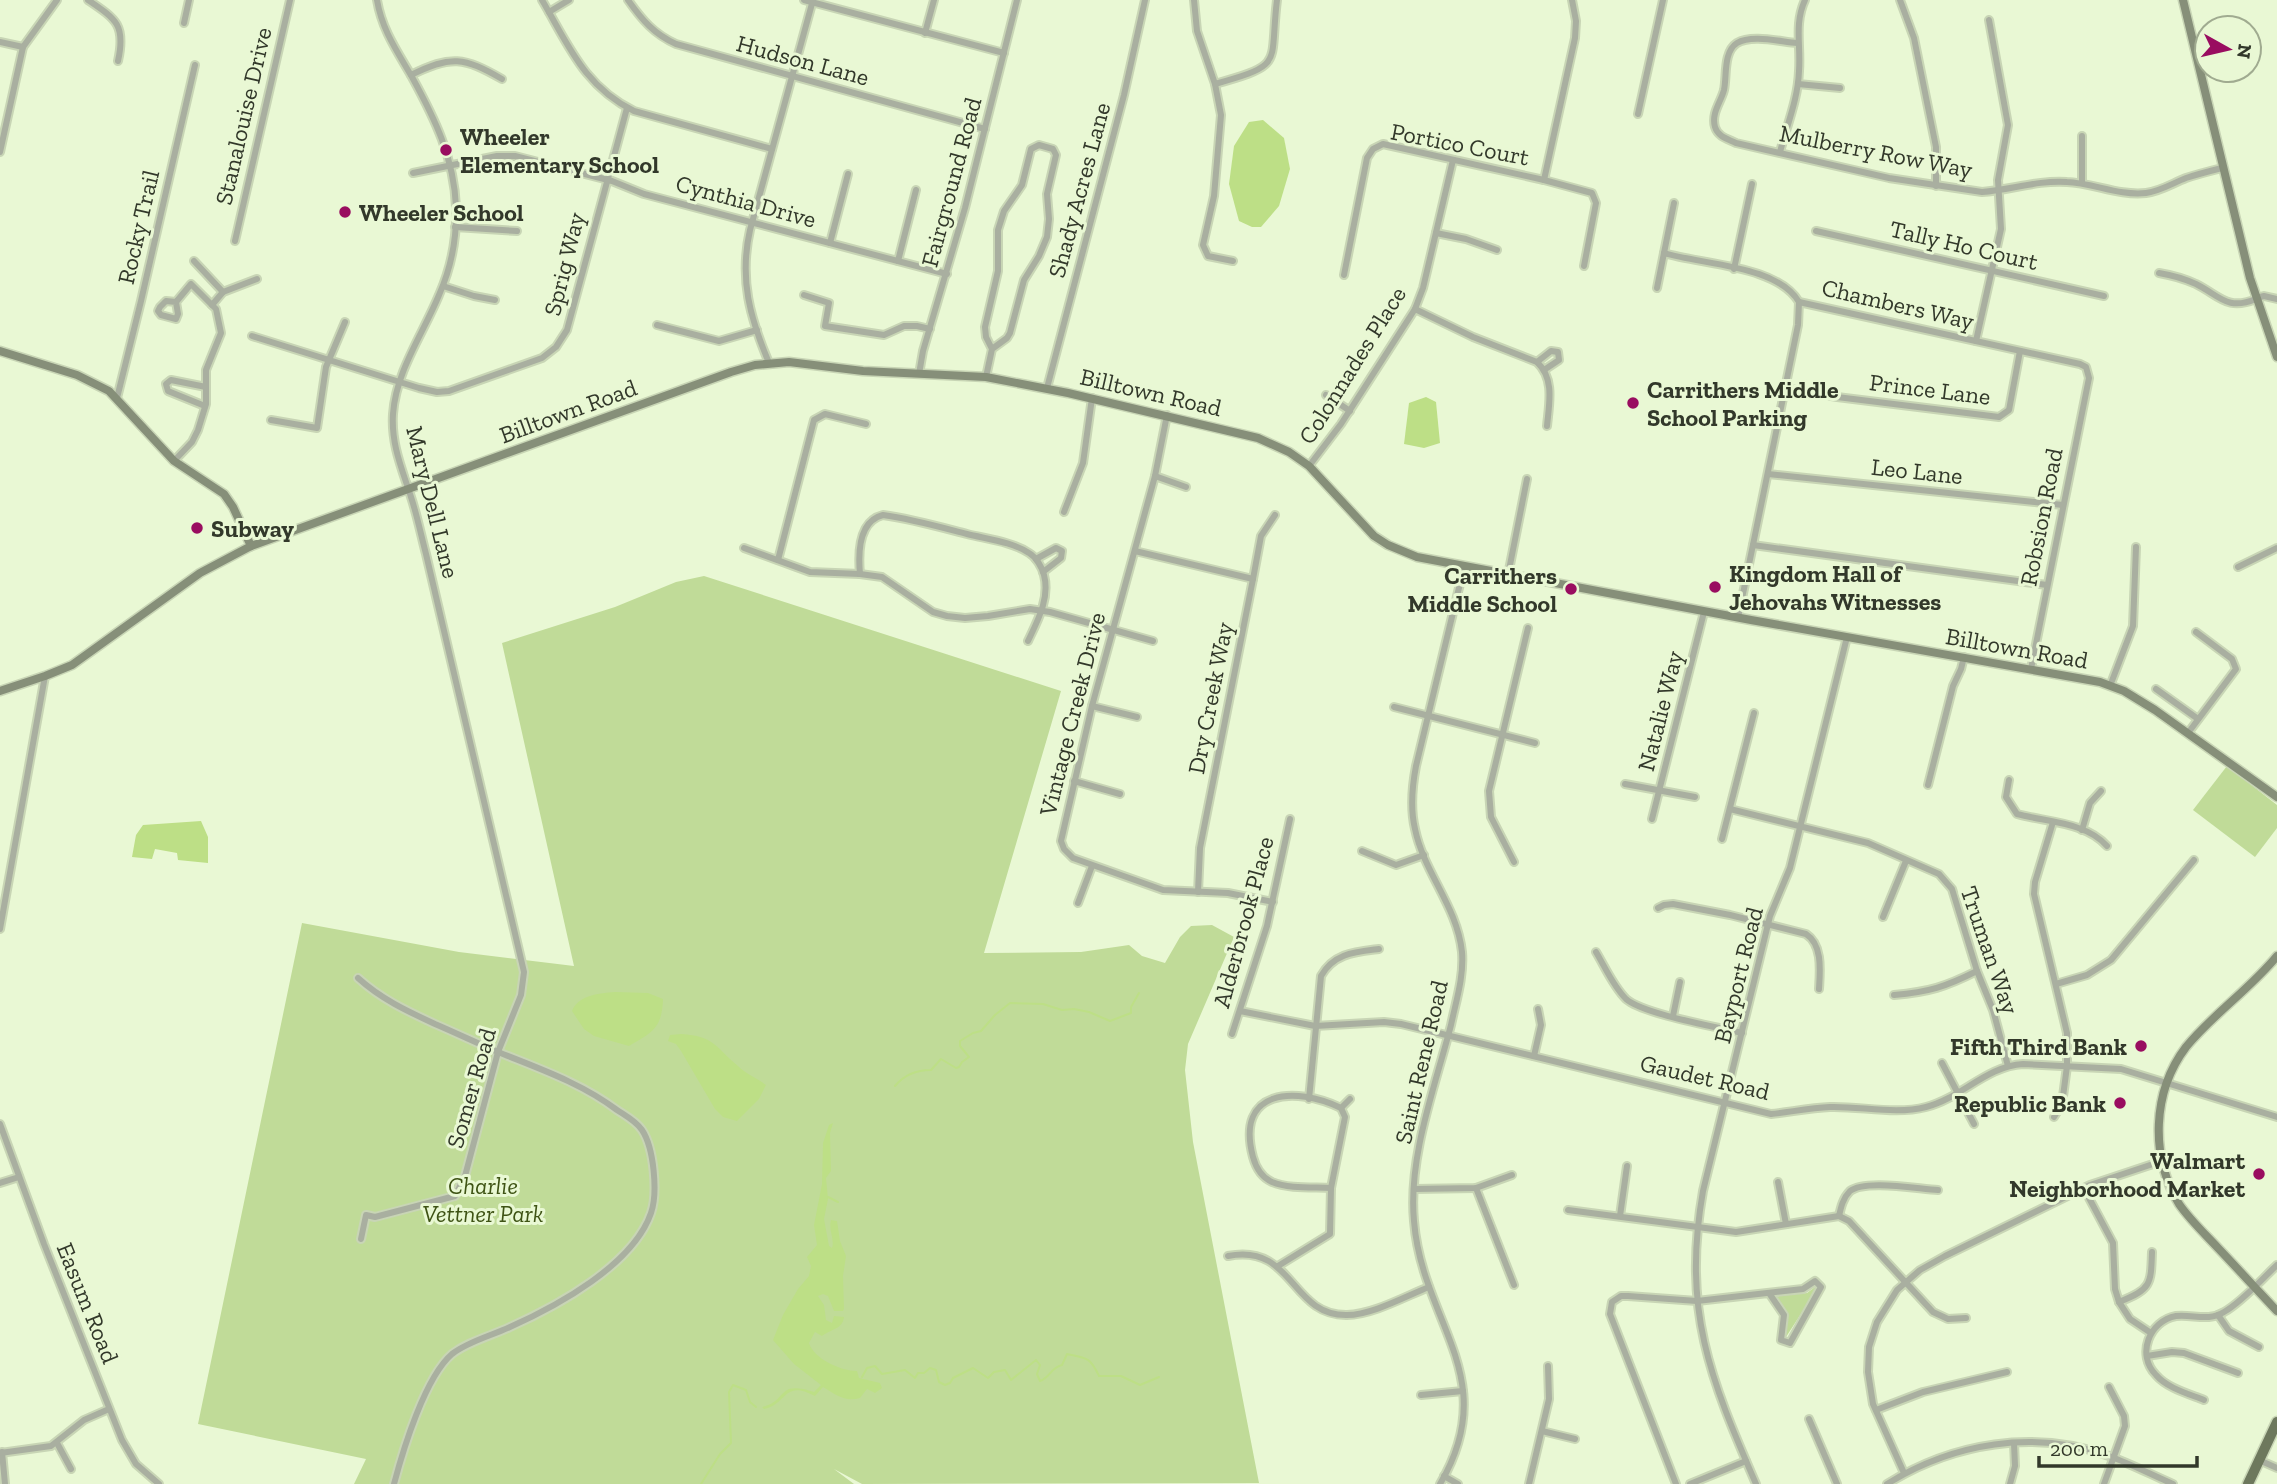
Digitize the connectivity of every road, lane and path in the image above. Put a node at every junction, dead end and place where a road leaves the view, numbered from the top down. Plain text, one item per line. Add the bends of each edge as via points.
1 (57, 0) edge
2 (88, 0) edge
3 (189, 0) edge
4 (290, 0) edge
5 (377, 0) edge
6 (542, 0) edge
7 (569, 0) edge
8 (628, 0) edge
9 (804, 0) edge
10 (934, 0) edge
11 (1017, 0) edge
12 (1145, 0) edge
13 (1194, 0) edge
14 (1277, 0) edge
15 (1572, 0) edge
16 (1663, 0) edge
17 (1805, 0) edge
18 (1900, 0) edge
19 (2183, 0) edge
20 (812, 1) edge
21 (549, 12) junction
22 (1989, 20) dead end
23 (184, 23) dead end
24 (925, 33) junction
25 (0, 42) edge
26 (1797, 43) junction
27 (23, 47) junction
28 (1004, 53) junction
29 (118, 61) dead end
30 (195, 65) dead end
31 (411, 75) junction
32 (792, 77) junction
33 (502, 79) dead end
34 (1215, 84) junction
35 (1798, 84) junction
36 (1840, 88) dead end
37 (626, 108) junction
38 (1638, 114) dead end
39 (985, 129) junction
40 (2082, 136) dead end
41 (772, 149) junction
42 (0, 152) edge
43 (1780, 152) junction
44 (1453, 160) junction
45 (451, 166) junction
46 (2222, 169) junction
47 (413, 173) dead end
48 (848, 174) dead end
49 (606, 180) junction
50 (1544, 180) junction
51 (2082, 183) junction
52 (1752, 184) dead end
53 (1936, 186) junction
54 (916, 190) dead end
55 (1999, 191) junction
56 (1674, 203) dead end
57 (752, 223) junction
58 (456, 227) junction
59 (517, 230) dead end
60 (1816, 232) dead end
61 (1436, 233) junction
62 (235, 241) dead end
63 (830, 243) junction
64 (1497, 250) dead end
65 (1664, 253) junction
66 (194, 261) dead end
67 (898, 261) junction
68 (1233, 261) dead end
69 (1584, 266) dead end
70 (1734, 269) junction
71 (204, 271) junction
72 (1992, 271) junction
73 (2159, 273) dead end
74 (947, 274) junction
75 (1344, 275) dead end
76 (257, 279) dead end
77 (191, 284) junction
78 (443, 286) junction
79 (1657, 288) dead end
80 (223, 292) junction
81 (804, 295) dead end
82 (2104, 296) dead end
83 (2256, 298) junction
84 (2277, 299) edge
85 (495, 300) dead end
86 (176, 302) dead end
87 (1799, 302) junction
88 (212, 305) junction
89 (1415, 309) junction
90 (345, 322) dead end
91 (657, 325) dead end
92 (930, 329) junction
93 (757, 330) junction
94 (252, 336) dead end
95 (1976, 341) junction
96 (992, 349) junction
97 (0, 351) edge
98 (2021, 351) junction
99 (2277, 357) edge
100 (328, 360) junction
101 (1537, 362) junction
102 (769, 363) junction
103 (1544, 370) junction
104 (2089, 372) joint
105 (919, 374) junction
106 (986, 377) junction
107 (399, 382) junction
108 (206, 387) junction
109 (1048, 388) junction
110 (1785, 388) junction
111 (1326, 395) dead end
112 (117, 398) junction
113 (1092, 398) junction
114 (205, 406) junction
115 (1350, 411) junction
116 (1167, 415) junction
117 (271, 420) dead end
118 (866, 424) dead end
119 (1547, 426) dead end
120 (174, 461) junction
121 (1309, 466) junction
122 (1768, 474) junction
123 (1155, 476) junction
124 (1527, 479) dead end
125 (1186, 487) dead end
126 (408, 489) junction
127 (2063, 505) junction
128 (1064, 512) dead end
129 (1275, 515) dead end
130 (1754, 545) junction
131 (251, 546) junction
132 (2136, 547) dead end
133 (744, 548) dead end
134 (2277, 548) edge
135 (1135, 551) junction
136 (1036, 559) junction
137 (778, 560) junction
138 (1464, 567) junction
139 (2238, 567) dead end
140 (1043, 572) junction
141 (860, 574) junction
142 (1508, 575) junction
143 (1252, 579) junction
144 (2048, 585) junction
145 (1042, 611) junction
146 (1704, 612) junction
147 (1738, 618) junction
148 (1528, 628) dead end
149 (1111, 630) junction
150 (2196, 632) dead end
151 (1847, 637) junction
152 (1028, 641) dead end
153 (1153, 641) dead end
154 (1964, 657) junction
155 (2031, 669) junction
156 (45, 676) junction
157 (2110, 686) junction
158 (2156, 689) dead end
159 (0, 691) edge
160 (1092, 706) junction
161 (1394, 707) dead end
162 (1754, 713) dead end
163 (1137, 716) dead end
164 (1428, 716) junction
165 (2197, 719) junction
166 (2188, 733) junction
167 (1502, 735) junction
168 (1535, 743) dead end
169 (1074, 780) junction
170 (2009, 780) dead end
171 (1625, 784) dead end
172 (1928, 785) dead end
173 (1660, 790) junction
174 (2101, 791) dead end
175 (1120, 794) dead end
176 (1695, 797) dead end
177 (2277, 797) edge
178 (1730, 809) junction
179 (1290, 819) dead end
180 (1652, 819) dead end
181 (2053, 822) junction
182 (1801, 826) junction
183 (2082, 830) junction
184 (1722, 839) dead end
185 (2106, 846) dead end
186 (1362, 851) dead end
187 (1424, 855) junction
188 (2194, 860) dead end
189 (1906, 861) junction
190 (1514, 862) dead end
191 (1092, 866) junction
192 (1198, 892) junction
193 (1273, 902) junction
194 (1078, 904) dead end
195 (1658, 908) dead end
196 (1883, 916) dead end
197 (1769, 924) junction
198 (0, 929) edge
199 (1380, 949) dead end
200 (1596, 952) dead end
201 (2277, 956) edge
202 (1977, 971) junction
203 (358, 978) dead end
204 (1680, 982) dead end
205 (2056, 984) junction
206 (1819, 989) dead end
207 (523, 990) joint
208 (1894, 995) dead end
209 (1538, 1009) dead end
210 (1240, 1011) junction
211 (1673, 1016) junction
212 (1315, 1026) junction
213 (1742, 1033) junction
214 (1232, 1034) dead end
215 (1448, 1035) junction
216 (498, 1052) junction
217 (1534, 1056) junction
218 (1942, 1063) dead end
219 (2008, 1066) junction
220 (2067, 1066) junction
221 (2166, 1082) junction
222 (1958, 1093) junction
223 (1309, 1099) junction
224 (1350, 1099) dead end
225 (1726, 1103) junction
226 (1341, 1108) junction
227 (2054, 1117) dead end
228 (2277, 1117) edge
229 (0, 1124) edge
230 (1974, 1124) dead end
231 (2162, 1161) junction
232 (1627, 1166) dead end
233 (1512, 1175) dead end
234 (19, 1177) junction
235 (1779, 1182) dead end
236 (0, 1184) edge
237 (1331, 1188) junction
238 (1476, 1188) junction
239 (1414, 1189) junction
240 (1938, 1190) dead end
241 (2089, 1198) dead end
242 (1568, 1210) dead end
243 (1620, 1216) junction
244 (1839, 1216) junction
245 (1786, 1224) junction
246 (1697, 1226) junction
247 (361, 1239) dead end
248 (2152, 1252) dead end
249 (1228, 1256) dead end
250 (2277, 1265) edge
251 (1278, 1266) junction
252 (1905, 1282) junction
253 (1514, 1285) dead end
254 (2254, 1286) junction
255 (1429, 1287) junction
256 (1769, 1293) junction
257 (1697, 1301) junction
258 (2119, 1302) junction
259 (2277, 1311) edge
260 (2218, 1315) junction
261 (1966, 1318) dead end
262 (2151, 1333) junction
263 (2259, 1347) dead end
264 (2147, 1356) junction
265 (1548, 1366) dead end
266 (2007, 1372) dead end
267 (2238, 1373) dead end
268 (2109, 1387) dead end
269 (1463, 1391) junction
270 (1421, 1395) dead end
271 (2204, 1400) dead end
272 (109, 1409) junction
273 (1876, 1410) junction
274 (1809, 1419) dead end
275 (2277, 1422) edge
276 (1542, 1431) junction
277 (1576, 1439) dead end
278 (57, 1443) junction
279 (2014, 1443) junction
280 (1, 1452) edge
281 (2115, 1458) junction
282 (2259, 1460) junction
283 (1746, 1461) junction
284 (2277, 1468) edge
285 (71, 1469) dead end
286 (1905, 1473) junction
287 (1444, 1476) junction
288 (5, 1484) edge
289 (159, 1484) edge
290 (394, 1484) edge
291 (1440, 1484) edge
292 (1458, 1484) edge
293 (1529, 1484) edge
294 (1676, 1484) edge
295 (1690, 1484) edge
296 (1756, 1484) edge
297 (1837, 1484) edge
298 (1887, 1484) edge
299 (2010, 1484) edge
300 (2104, 1484) edge
301 (2173, 1484) edge
302 (2248, 1484) edge

1 - 27 street
2 - 29 street via 118,25
3 - 23 street
4 - 62 street, Stanalouise Drive
5 - 31 street, Mary Dell Lane via 386,33
6 - 21 street
7 - 21 street
8 - 32 street, Hudson Lane via 644,22 666,39
9 - 20 street
10 - 24 street
11 - 28 street, Fairground Road
12 - 109 street, Shady Acres Lane
13 - 34 street via 1197,31
14 - 34 street via 1274,53 1267,64
15 - 50 street via 1575,38
16 - 38 street
17 - 26 street
18 - 53 street via 1914,38 1936,148
19 - 46 main road
20 - 24 street
20 - 32 street
21 - 37 street via 595,86
22 - 55 street via 2008,125
24 - 28 street
25 - 27 street
26 - 35 street
26 - 43 street, Mulberry Row Way via 1753,40 1734,45 1714,116 1714,126 1722,136
27 - 42 street
28 - 39 street, Fairground Road
30 - 112 street, Rocky Trail
31 - 33 street via 456,60
31 - 45 street, Mary Dell Lane via 435,120
32 - 39 street, Hudson Lane
32 - 41 street
34 - 68 street via 1220,138 1203,245 1209,256
35 - 36 street
35 - 43 street
37 - 41 street
37 - 49 street, Sprig Way
39 - 74 street, Fairground Road
40 - 51 street
41 - 57 street
43 - 53 street, Mulberry Row Way
44 - 50 street, Portico Court
44 - 61 street, Colonnades Place
44 - 75 street, Portico Court via 1389,144 1373,149 1367,158
45 - 47 street, Cynthia Drive
45 - 49 street, Cynthia Drive via 515,156
45 - 58 street, Mary Dell Lane
46 - 51 street, Mulberry Row Way via 2146,193
46 - 83 main road
48 - 63 street
49 - 57 street, Cynthia Drive
49 - 107 street, Sprig Way via 568,330 556,348 542,358 449,391
50 - 69 street, Portico Court via 1595,196
51 - 55 street, Mulberry Row Way via 2042,181
52 - 70 street
53 - 55 street, Mulberry Row Way
54 - 67 street
55 - 72 street via 2001,229
56 - 65 street
57 - 63 street, Cynthia Drive
57 - 93 street via 744,275
58 - 59 street
58 - 78 street, Mary Dell Lane
60 - 72 street, Tally Ho Court
61 - 64 street
61 - 89 street, Colonnades Place
63 - 67 street, Cynthia Drive
65 - 70 street, Chambers Way
65 - 79 street
66 - 71 street
67 - 74 street, Cynthia Drive
70 - 87 street, Chambers Way via 1776,281
71 - 77 street
71 - 80 street
72 - 82 street, Tally Ho Court
72 - 95 street
73 - 83 street via 2195,284 2225,303
74 - 92 street, Fairground Road
76 - 80 street
77 - 86 street
77 - 88 street
78 - 85 street
78 - 107 street, Mary Dell Lane
80 - 88 street
81 - 92 street via 829,303 825,326 884,335 904,326
83 - 84 street
83 - 99 main road
87 - 95 street, Chambers Way
87 - 110 street
88 - 108 street via 220,318 221,333 206,370
89 - 101 street
89 - 115 street, Colonnades Place
90 - 100 street
91 - 93 street via 719,341
92 - 105 street, Fairground Road
93 - 102 street
94 - 100 street
95 - 98 street, Chambers Way
96 - 96 street via 1010,332 1024,280 1046,237 1047,194 1056,155 1053,149 1039,145 1031,149 1022,185 1004,211 998,230 998,271 985,327
96 - 106 street
97 - 112 main road via 77,375
98 - 104 street, Chambers Way via 2080,364
98 - 110 street, Prince Lane via 2009,410 1999,417
100 - 107 street
100 - 117 street via 317,428
101 - 103 street
101 - 103 street via 1551,351 1558,352 1559,360
102 - 105 main road, Billtown Road
102 - 126 main road, Billtown Road via 731,372
103 - 119 street via 1549,390
104 - 127 street, Robsion Road
105 - 106 main road, Billtown Road
106 - 109 main road, Billtown Road
107 - 126 street, Mary Dell Lane via 393,433
108 - 114 street
108 - 114 street via 171,380 166,384 168,391
109 - 113 main road, Billtown Road
110 - 122 street
111 - 115 street
112 - 120 main road
113 - 116 main road, Billtown Road
113 - 128 street via 1083,463
114 - 120 street via 192,442
115 - 121 street, Colonnades Place
116 - 121 main road, Billtown Road via 1258,438
116 - 123 street, Vintage Creek Drive
118 - 137 street via 825,414 814,420
120 - 131 main road via 224,494
121 - 138 main road, Billtown Road via 1378,540 1417,557
122 - 127 street, Leo Lane
122 - 130 street
123 - 125 street
123 - 135 street, Vintage Creek Drive
124 - 142 street
126 - 131 main road, Billtown Road
126 - 207 street, Mary Dell Lane via 509,904 524,972
127 - 144 street, Robsion Road
129 - 143 street, Dry Creek Way via 1261,536
130 - 144 street
130 - 147 street
131 - 156 main road, Billtown Road via 200,573 82,659
132 - 157 street via 2133,626
133 - 137 street
134 - 139 street
135 - 143 street
135 - 149 street, Vintage Creek Drive
136 - 140 street
136 - 140 street via 1056,548 1062,551 1062,558
136 - 141 street via 1025,550 994,540 883,514 863,531
137 - 141 street via 810,572
138 - 142 main road, Billtown Road
138 - 164 street, Saint Rene Road
140 - 145 street via 1046,593
141 - 145 street via 882,577 933,612 947,616
142 - 146 main road, Billtown Road
143 - 192 street, Dry Creek Way via 1200,848
144 - 155 street, Robsion Road
145 - 149 street
145 - 152 street
146 - 147 main road, Billtown Road
146 - 173 street, Natalie Way
147 - 151 main road, Billtown Road
148 - 167 street
149 - 153 street
149 - 160 street, Vintage Creek Drive
150 - 165 street via 2236,667
151 - 154 main road, Billtown Road
151 - 182 street, Bayport Road
154 - 155 main road, Billtown Road
154 - 172 street
155 - 157 main road, Billtown Road
156 - 159 main road, Billtown Road
156 - 198 street
157 - 166 main road, Billtown Road
158 - 165 street
160 - 163 street
160 - 169 street, Vintage Creek Drive
161 - 164 street
162 - 178 street
164 - 167 street
164 - 187 street, Saint Rene Road via 1412,799 1415,831
165 - 166 street
166 - 177 main road, Billtown Road
167 - 168 street
167 - 190 street via 1488,801 1494,826
169 - 175 street
169 - 191 street, Vintage Creek Drive via 1062,845 1073,858
170 - 181 street via 2006,797 2017,814
171 - 173 street
173 - 176 street
173 - 180 street, Natalie Way
174 - 183 street via 2090,803
178 - 182 street, Truman Way
178 - 184 street
179 - 193 street, Alderbrook Place
181 - 183 street
181 - 205 street via 2034,894
182 - 189 street, Truman Way via 1868,843
182 - 197 street, Bayport Road
183 - 185 street
186 - 187 street via 1392,865
187 - 215 street, Saint Rene Road via 1452,912 1462,954 1460,988
188 - 205 street via 2111,960 2087,975
189 - 196 street
189 - 202 street, Truman Way via 1938,874 1952,889
191 - 192 street, Vintage Creek Drive via 1161,889
191 - 194 street
192 - 193 street, Vintage Creek Drive
193 - 210 street, Alderbrook Place
195 - 197 street via 1673,904
197 - 206 street via 1814,940
197 - 213 street, Bayport Road
199 - 212 street via 1346,954 1329,965 1319,981
200 - 211 street via 1628,1000 1640,1008
201 - 221 main road via 2186,1048
202 - 208 street via 1942,988
202 - 219 street, Truman Way
203 - 216 street via 403,1009
204 - 211 street
205 - 220 street via 2066,1025
207 - 216 street, Somer Road
209 - 217 street via 1541,1025
210 - 212 street, Gaudet Road
210 - 214 street, Alderbrook Place
211 - 213 street
212 - 215 street, Gaudet Road via 1392,1023
212 - 223 street
213 - 225 street, Bayport Road
215 - 217 street, Gaudet Road
215 - 239 street, Saint Rene Road via 1419,1150
216 - 247 street, Somer Road via 465,1176 455,1196 374,1217 366,1215
216 - 290 street via 581,1087 635,1122 652,1163 652,1212 635,1240 605,1270 539,1313 452,1354 435,1376 417,1415
217 - 225 street, Gaudet Road
218 - 222 street
219 - 220 street, Gaudet Road
219 - 222 street, Gaudet Road
220 - 221 street, Gaudet Road via 2121,1069
220 - 227 street via 2062,1104
221 - 228 street, Gaudet Road
221 - 231 main road via 2159,1122
222 - 225 street, Gaudet Road via 1908,1110 1830,1107 1771,1114
222 - 230 street
223 - 226 street
223 - 237 street via 1284,1095 1261,1106 1249,1127 1251,1148 1258,1170 1270,1181
224 - 226 street
225 - 246 street, Bayport Road
226 - 237 street via 1345,1117
229 - 234 street, Easum Road
231 - 252 street via 2090,1185 1945,1256
231 - 254 main road via 2172,1191 2188,1216
232 - 243 street
233 - 238 street
234 - 236 street
234 - 272 street, Easum Road
235 - 245 street
237 - 251 street via 1329,1235
238 - 239 street
238 - 253 street
239 - 255 street, Saint Rene Road via 1415,1233
240 - 244 street via 1857,1187 1845,1198
241 - 258 street via 2113,1243
242 - 243 street
243 - 246 street
244 - 245 street
244 - 252 street via 1849,1221
245 - 246 street via 1736,1232
246 - 257 street, Bayport Road
248 - 258 street via 2148,1287
249 - 251 street via 1255,1255
250 - 254 street
251 - 255 street via 1315,1307 1338,1314 1366,1312
252 - 261 street via 1937,1315
252 - 273 street via 1883,1311 1870,1348 1868,1372
254 - 259 main road
254 - 260 street
255 - 269 street, Saint Rene Road via 1458,1359
256 - 256 street via 1803,1289 1815,1281 1821,1287 1790,1343 1781,1340 1784,1315
256 - 257 street
257 - 283 street, Bayport Road via 1711,1372
257 - 294 street via 1628,1296 1613,1300 1610,1307
258 - 262 street via 2130,1319
260 - 262 street via 2176,1316
260 - 263 street via 2229,1331
262 - 264 street
264 - 267 street via 2184,1353
264 - 271 street via 2157,1377
265 - 276 street via 1549,1399
266 - 273 street via 1923,1392
268 - 281 street via 2125,1423
269 - 270 street
269 - 287 street, Saint Rene Road via 1462,1431
272 - 278 street via 84,1420
272 - 289 street, Easum Road via 129,1455
273 - 286 street
274 - 297 street
275 - 282 main road
276 - 277 street
276 - 293 street
278 - 280 street
278 - 285 street
279 - 281 street via 2072,1446
279 - 286 street via 1956,1452
279 - 299 street
280 - 288 street
281 - 300 street
281 - 301 street
282 - 284 street
282 - 302 main road
283 - 295 street
283 - 296 street, Bayport Road
286 - 298 street
287 - 291 street, Saint Rene Road
287 - 292 street

